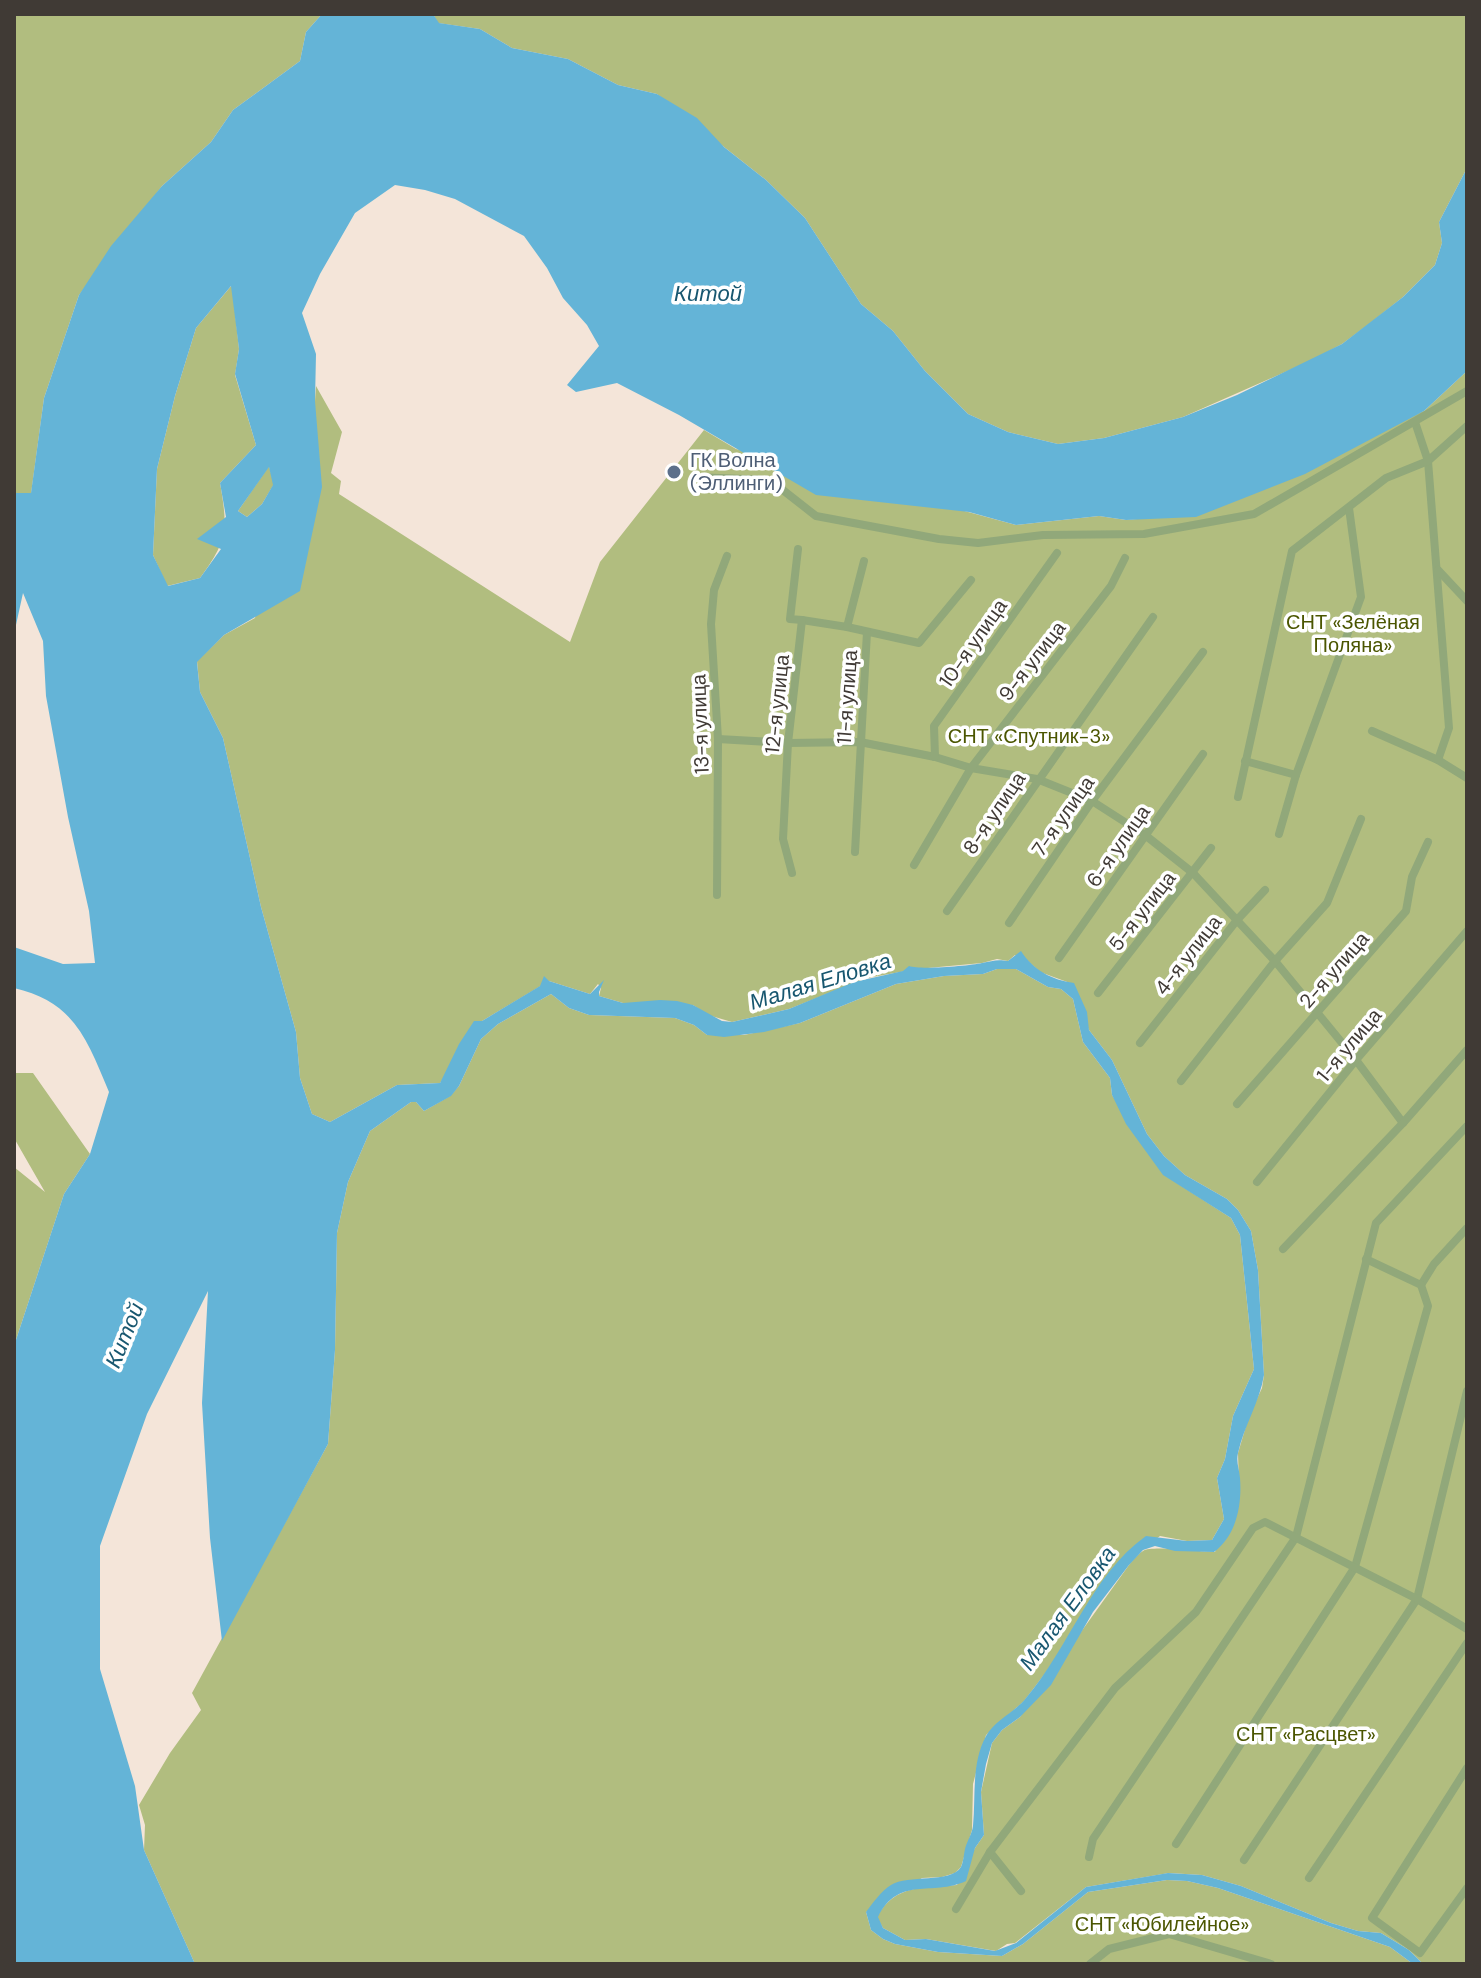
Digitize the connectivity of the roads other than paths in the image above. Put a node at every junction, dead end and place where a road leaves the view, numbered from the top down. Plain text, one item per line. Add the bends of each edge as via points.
1 (1467, 391) edge
2 (1415, 422) junction
3 (1467, 426) edge
4 (1428, 461) junction
5 (694, 477) dead end
6 (1349, 508) junction
7 (798, 549) dead end
8 (1057, 553) dead end
9 (727, 556) dead end
10 (1125, 558) dead end
11 (864, 561) dead end
12 (1438, 569) junction
13 (971, 580) dead end
14 (1467, 601) edge
15 (1153, 617) dead end
16 (802, 620) junction
17 (847, 627) junction
18 (867, 632) junction
19 (1203, 652) dead end
20 (1372, 731) dead end
21 (718, 739) junction
22 (860, 742) junction
23 (788, 743) junction
24 (1203, 754) dead end
25 (935, 757) junction
26 (1438, 760) junction
27 (1245, 761) junction
28 (971, 768) junction
29 (1296, 775) junction
30 (1467, 778) edge
31 (1037, 779) junction
32 (1238, 797) dead end
33 (1092, 801) junction
34 (1361, 819) dead end
35 (1279, 834) dead end
36 (1145, 835) junction
37 (1428, 842) dead end
38 (1211, 848) dead end
39 (855, 852) dead end
40 (914, 865) dead end
41 (792, 873) dead end
42 (1193, 873) junction
43 (1265, 890) dead end
44 (717, 895) dead end
45 (947, 911) dead end
46 (1237, 920) junction
47 (1009, 923) dead end
48 (1467, 931) edge
49 (1059, 958) dead end
50 (1275, 961) junction
51 (1098, 993) dead end
52 (1317, 1014) junction
53 (1140, 1043) dead end
54 (1467, 1050) edge
55 (1356, 1060) junction
56 (1181, 1081) dead end
57 (1237, 1104) dead end
58 (1403, 1123) junction
59 (1467, 1126) edge
60 (1257, 1182) dead end
61 (1467, 1228) edge
62 (1283, 1249) dead end
63 (1366, 1259) junction
64 (1421, 1285) junction
65 (1467, 1391) edge
66 (1296, 1537) junction
67 (1355, 1567) junction
68 (1417, 1599) junction
69 (1467, 1629) edge
70 (1467, 1643) edge
71 (1467, 1768) edge
72 (1176, 1844) dead end
73 (990, 1852) junction
74 (1089, 1857) dead end
75 (1244, 1860) dead end
76 (1309, 1878) dead end
77 (1467, 1888) edge
78 (1021, 1891) dead end
79 (956, 1909) dead end
80 (1090, 1964) edge
81 (1271, 1964) edge

1 - 2 street
2 - 4 street
2 - 5 street via 1254,514 1144,534 1043,535 978,543 939,539 816,516 770,480
3 - 4 street
4 - 6 street via 1386,478
4 - 12 street
6 - 27 street via 1292,551
6 - 29 street via 1361,597
7 - 16 street, 12-я улица via 790,619
8 - 25 street, 10-я улица via 934,726
9 - 21 street, 13-я улица via 714,590 711,624
10 - 28 street, 9-я улица via 1111,586
11 - 17 street, 11-я улица
12 - 14 street
12 - 26 street via 1449,728
13 - 18 street via 919,643
15 - 31 street, 8-я улица
16 - 17 street
16 - 23 street, 12-я улица
17 - 18 street, 11-я улица
18 - 22 street, 11-я улица
19 - 33 street, 7-я улица
20 - 26 street
21 - 23 street
21 - 44 street, 13-я улица
22 - 23 street
22 - 25 street
22 - 39 street, 11-я улица
23 - 41 street, 12-я улица via 783,839
24 - 36 street, 6-я улица
25 - 28 street
26 - 30 street
27 - 29 street
27 - 32 street
28 - 31 street
28 - 40 street, 9-я улица
29 - 35 street
31 - 33 street
31 - 45 street, 8-я улица
33 - 36 street
33 - 47 street, 7-я улица
34 - 50 street via 1327,903
36 - 42 street
36 - 49 street, 6-я улица
37 - 52 street, 2-я улица via 1412,877 1406,911
38 - 42 street, 5-я улица
42 - 46 street
42 - 51 street, 5-я улица
43 - 46 street, 4-я улица
46 - 50 street
46 - 53 street, 4-я улица
48 - 55 street, 1-я улица
50 - 52 street
50 - 56 street
52 - 55 street
52 - 57 street, 2-я улица
54 - 58 street
55 - 58 street
55 - 60 street, 1-я улица
58 - 62 street
59 - 63 street via 1376,1223
61 - 64 street
63 - 64 street
63 - 66 street
64 - 67 street via 1428,1306
65 - 68 street
66 - 67 street
66 - 73 street via 1265,1522 1253,1528 1196,1612 1115,1688
66 - 74 street via 1093,1839
67 - 68 street
67 - 72 street
68 - 69 street
68 - 75 street
70 - 76 street
71 - 77 street via 1372,1918 1420,1953
73 - 78 street
73 - 79 street
80 - 81 street via 1109,1949 1169,1934

